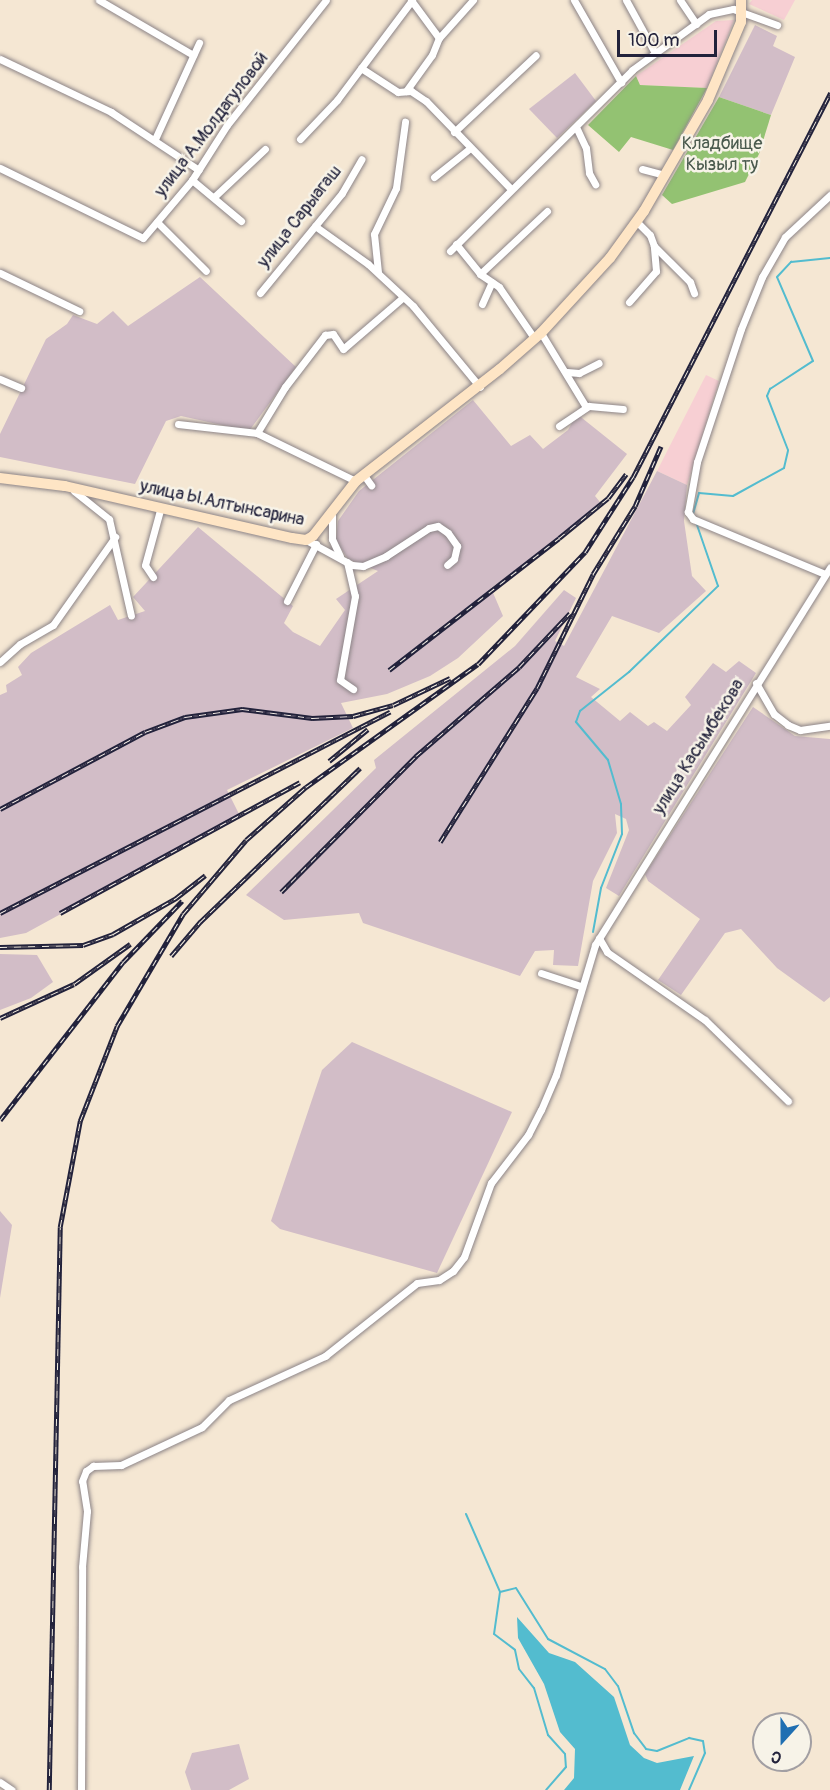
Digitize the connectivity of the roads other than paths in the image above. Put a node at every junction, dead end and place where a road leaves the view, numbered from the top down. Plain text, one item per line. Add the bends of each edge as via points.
1 (99, 0) edge
2 (326, 0) edge
3 (411, 0) edge
4 (473, 0) edge
5 (574, 0) edge
6 (626, 0) edge
7 (680, 0) edge
8 (742, 6) edge
9 (696, 24) junction
10 (777, 25) dead end
11 (439, 38) junction
12 (199, 43) dead end
13 (655, 53) junction
14 (193, 55) junction
15 (536, 56) dead end
16 (0, 59) edge
17 (361, 68) junction
18 (621, 82) junction
19 (406, 92) junction
20 (405, 122) dead end
21 (577, 129) junction
22 (454, 132) junction
23 (155, 139) junction
24 (300, 139) dead end
25 (265, 149) dead end
26 (469, 149) junction
27 (362, 159) dead end
28 (0, 168) edge
29 (199, 170) junction
30 (642, 170) dead end
31 (665, 175) junction
32 (434, 177) dead end
33 (192, 180) junction
34 (595, 184) dead end
35 (511, 189) junction
36 (830, 195) edge
37 (214, 197) junction
38 (547, 211) dead end
39 (242, 221) dead end
40 (157, 222) junction
41 (637, 222) junction
42 (315, 226) junction
43 (456, 244) junction
44 (654, 246) junction
45 (450, 251) dead end
46 (206, 271) dead end
47 (378, 272) junction
48 (0, 273) edge
49 (480, 274) junction
50 (492, 282) junction
51 (260, 293) dead end
52 (694, 293) dead end
53 (402, 298) junction
54 (629, 302) dead end
55 (482, 304) dead end
56 (79, 311) dead end
57 (538, 336) junction
58 (599, 363) dead end
59 (567, 372) junction
60 (0, 379) edge
61 (480, 387) junction
62 (21, 388) dead end
63 (586, 407) junction
64 (623, 409) dead end
65 (178, 424) dead end
66 (559, 426) dead end
67 (256, 433) junction
68 (0, 478) edge
69 (360, 478) junction
70 (371, 484) dead end
71 (65, 486) junction
72 (160, 510) junction
73 (332, 516) junction
74 (115, 537) junction
75 (311, 542) junction
76 (344, 560) junction
77 (447, 565) dead end
78 (830, 567) edge
79 (825, 574) junction
80 (153, 577) dead end
81 (287, 601) dead end
82 (131, 616) dead end
83 (0, 662) edge
84 (756, 683) junction
85 (353, 688) dead end
86 (830, 726) edge
87 (597, 941) junction
88 (540, 973) dead end
89 (580, 986) junction
90 (788, 1101) dead end
91 (0, 1782) edge
92 (12, 1790) edge
93 (81, 1790) edge

1 - 14 street
2 - 29 street, улица А.Молдагуловой via 258,84
3 - 11 street
3 - 17 street
4 - 11 street
5 - 18 street
6 - 13 street
7 - 9 street
8 - 9 street via 709,14
8 - 10 street
8 - 31 street, улица Ы.Алтынсарина via 727,60
9 - 13 street
11 - 19 street
12 - 14 street
13 - 18 street
14 - 23 street
15 - 22 street
16 - 23 street via 111,112
17 - 19 street via 398,92
17 - 24 street
18 - 21 street
19 - 22 street via 426,101
20 - 47 street via 396,188 374,234
21 - 34 street
21 - 35 street
22 - 26 street
23 - 29 street
25 - 37 street
26 - 32 street
26 - 35 street
27 - 42 street, улица Сарыагаш via 342,193
28 - 40 street, улица А.Молдагуловой via 143,238
29 - 33 street, улица А.Молдагуловой
30 - 31 street
31 - 41 street, улица Ы.Алтынсарина
33 - 37 street
33 - 40 street, улица А.Молдагуловой
35 - 43 street
36 - 79 street via 785,237 762,277 698,462 688,512 693,519
37 - 39 street
38 - 49 street
40 - 46 street
41 - 44 street via 650,235
41 - 57 street, улица Ы.Алтынсарина via 597,273
42 - 47 street
42 - 51 street, улица Сарыагаш
43 - 45 street
43 - 49 street
44 - 52 street via 690,282
44 - 54 street via 656,271
47 - 53 street
48 - 56 street
49 - 50 street
50 - 55 street
50 - 57 street
53 - 61 street
53 - 67 street via 342,349 333,334 325,335
57 - 59 street
57 - 61 street, улица Ы.Алтынсарина
58 - 59 street via 579,373
59 - 63 street
60 - 62 street
61 - 69 street, улица Ы.Алтынсарина
63 - 64 street
63 - 66 street
65 - 67 street
67 - 69 street
68 - 71 street, улица Ы.Алтынсарина
69 - 70 street
69 - 73 street, улица Ы.Алтынсарина
71 - 72 street, улица Ы.Алтынсарина
71 - 74 street via 98,508 108,519
72 - 75 street, улица Ы.Алтынсарина
72 - 80 street via 145,565
73 - 75 street, улица Ы.Алтынсарина
73 - 76 street via 333,545
74 - 82 street
74 - 83 street via 53,625 20,644
75 - 76 street
75 - 81 street
76 - 77 street via 371,565 413,536 438,526 448,532 457,546 454,559
76 - 85 street via 355,596 340,680
78 - 79 street, улица Касымбекова
79 - 84 street, улица Касымбекова
84 - 86 street via 774,714 788,725 800,730
84 - 87 street, улица Касымбекова
87 - 89 street, улица Касымбекова
87 - 90 street via 705,1020
88 - 89 street
89 - 93 street, улица Касымбекова via 556,1075 541,1110 528,1136 491,1183 464,1257 453,1271 439,1280 417,1283 325,1356 229,1400 202,1427 121,1465 93,1466 86,1471 82,1481 87,1511 82,1567
91 - 92 street

